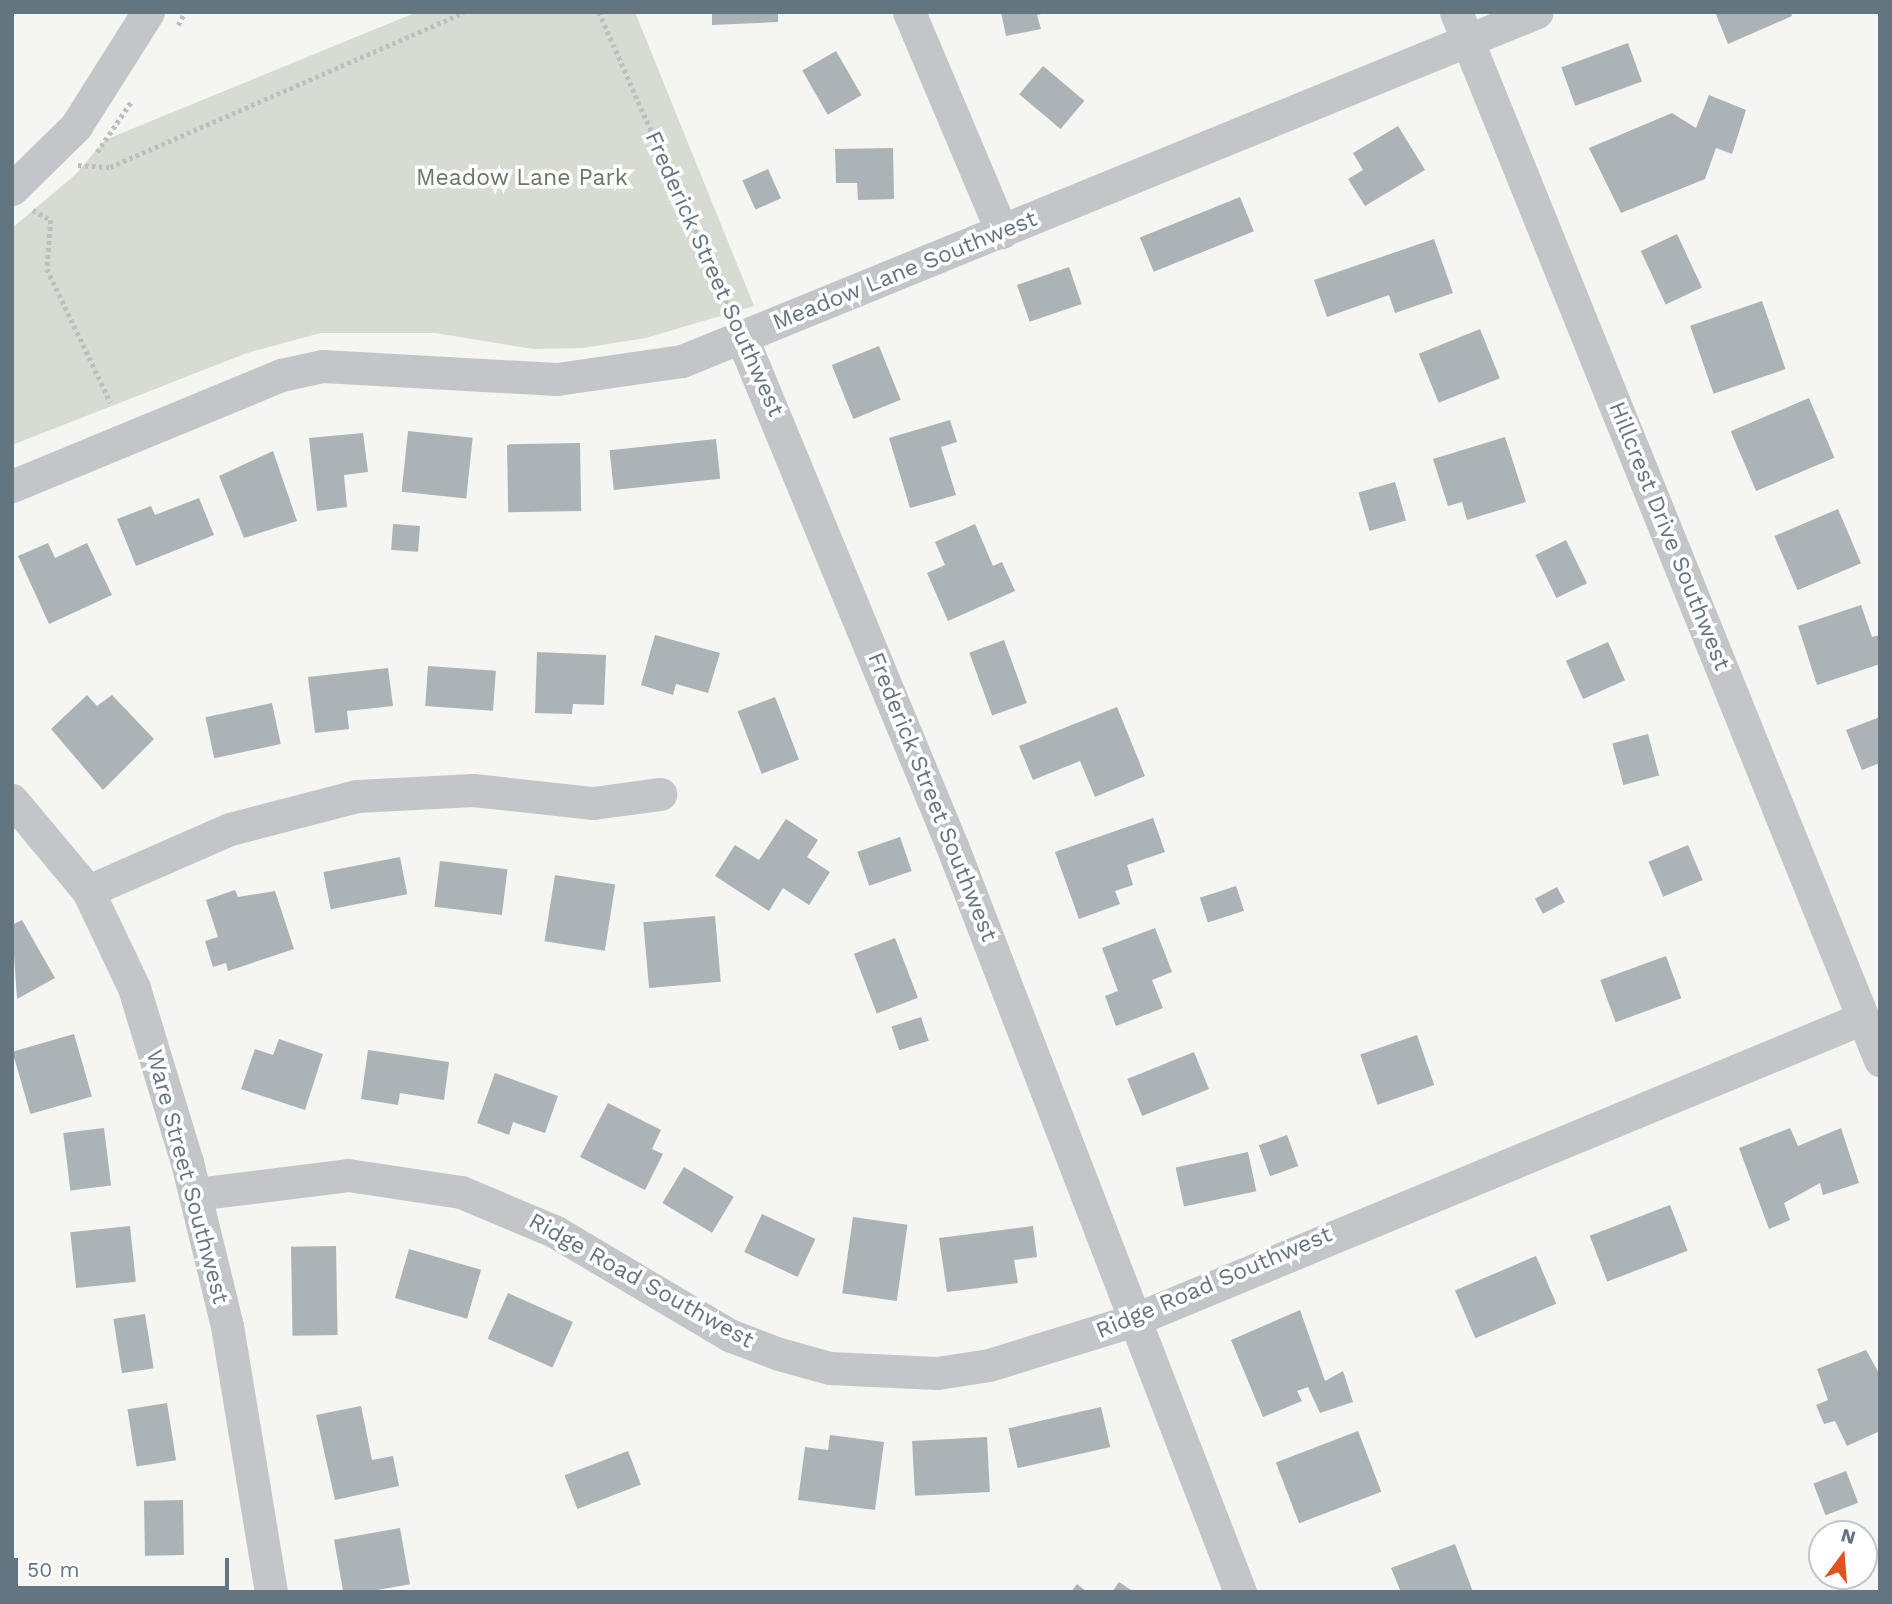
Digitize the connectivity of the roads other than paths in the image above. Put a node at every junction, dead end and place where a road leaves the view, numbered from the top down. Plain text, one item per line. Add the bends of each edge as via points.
1 (148, 12) edge
2 (909, 12) edge
3 (1537, 12) edge
4 (1463, 26) edge
5 (23, 199) edge
6 (1002, 232) junction
7 (742, 338) junction
8 (12, 486) edge
9 (660, 793) dead end
10 (12, 800) edge
11 (88, 891) junction
12 (1863, 1018) junction
13 (1880, 1060) edge
14 (196, 1194) junction
15 (1131, 1321) junction
16 (271, 1592) edge
17 (1240, 1592) edge

1 - 5 street
2 - 6 street
3 - 4 street, Meadow Lane Southwest
4 - 6 street, Meadow Lane Southwest
4 - 12 street, Hillcrest Drive Southwest
6 - 7 street, Meadow Lane Southwest
7 - 8 street, Meadow Lane Southwest via 682,360 557,379 323,366 281,375
7 - 15 street, Frederick Street Southwest via 953,846 1063,1126
9 - 11 street via 593,803 473,790 357,796 230,829
10 - 11 street, Ware Street Southwest
11 - 14 street, Ware Street Southwest via 134,988
12 - 13 street, Hillcrest Drive Southwest
12 - 15 street, Ridge Road Southwest
14 - 15 street, Ridge Road Southwest via 348,1175 461,1192 554,1231 729,1335 830,1367 885,1374 989,1365
14 - 16 street, Ware Street Southwest via 232,1352
15 - 17 street, Frederick Street Southwest

